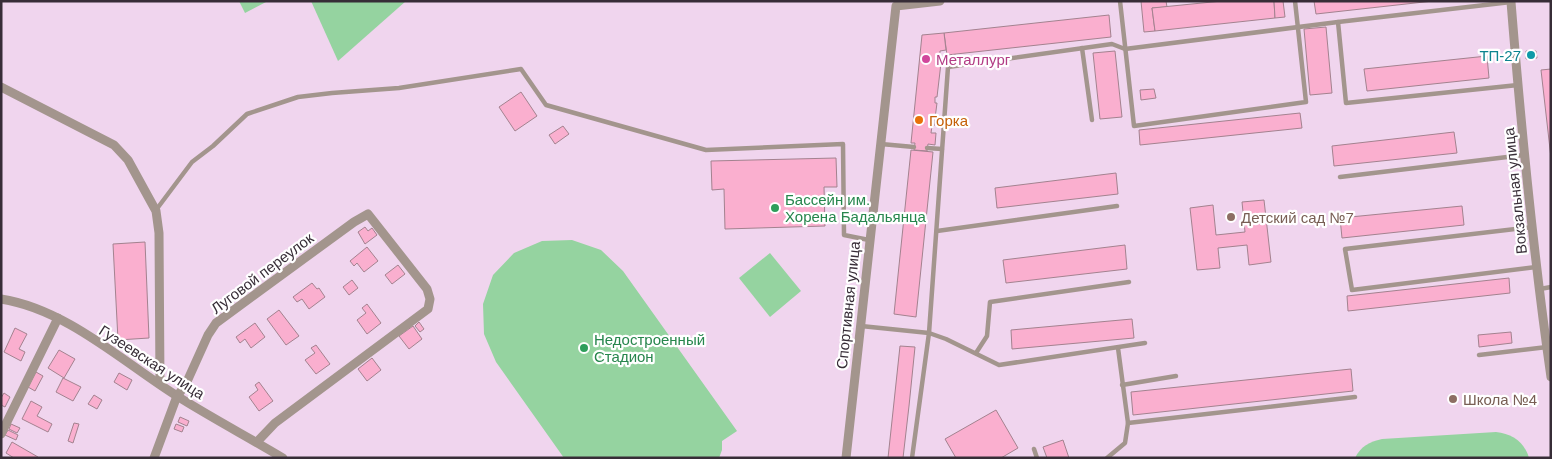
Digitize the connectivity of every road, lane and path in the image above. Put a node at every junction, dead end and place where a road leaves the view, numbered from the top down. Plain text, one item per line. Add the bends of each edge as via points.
1 (940, 1) edge
2 (1120, 1) edge
3 (1295, 1) edge
4 (1513, 1) edge
5 (1338, 22) junction
6 (1299, 27) junction
7 (1082, 48) junction
8 (1124, 49) junction
9 (1518, 85) junction
10 (1, 86) edge
11 (1092, 120) dead end
12 (880, 144) junction
13 (914, 146) dead end
14 (927, 148) dead end
15 (942, 149) junction
16 (1525, 156) junction
17 (1340, 178) dead end
18 (1117, 206) dead end
19 (156, 211) junction
20 (1532, 227) junction
21 (937, 231) junction
22 (869, 240) junction
23 (1536, 268) junction
24 (1129, 282) dead end
25 (1551, 287) edge
26 (1538, 289) junction
27 (1, 299) edge
28 (58, 318) junction
29 (860, 326) junction
30 (929, 333) junction
31 (1145, 343) dead end
32 (1549, 346) edge
33 (1118, 348) junction
34 (976, 353) junction
35 (1478, 354) dead end
36 (1176, 376) dead end
37 (1551, 377) edge
38 (160, 384) junction
39 (1122, 384) junction
40 (177, 396) junction
41 (1355, 397) dead end
42 (1128, 423) junction
43 (1, 434) edge
44 (257, 442) junction
45 (1034, 449) dead end
46 (154, 458) edge
47 (283, 458) edge
48 (846, 458) edge
49 (912, 458) edge
50 (1037, 458) edge
51 (1107, 458) edge

1 - 12 street, Спортивная улица via 896,6
2 - 8 lane
3 - 6 lane
4 - 5 lane
4 - 9 street, Вокзальная улица
5 - 6 lane
5 - 9 lane via 1346,103
6 - 8 lane
6 - 8 lane via 1306,102 1134,126
7 - 8 lane via 1112,44
7 - 11 lane
7 - 15 lane via 948,67
9 - 16 street, Вокзальная улица
10 - 19 street via 114,145 128,160
12 - 13 lane
12 - 22 street, Спортивная улица
14 - 15 lane
15 - 21 lane
16 - 17 lane
16 - 20 street, Вокзальная улица
18 - 21 lane
19 - 22 lane via 192,162 247,114 298,97 399,88 521,69 546,105 706,150 843,144 844,235
19 - 38 street
20 - 23 street, Вокзальная улица
20 - 23 lane via 1345,249 1352,290
21 - 30 lane
22 - 29 street, Спортивная улица
23 - 26 street, Вокзальная улица
24 - 34 lane via 990,302 987,336
25 - 26 lane
26 - 32 street, Вокзальная улица
27 - 28 street, Гузеевская улица via 22,302
28 - 38 street, Гузеевская улица
28 - 43 street
29 - 30 lane
29 - 48 street, Спортивная улица
30 - 34 lane
30 - 49 lane
31 - 33 lane
32 - 35 lane
32 - 37 street, Вокзальная улица
33 - 34 lane via 999,365
33 - 39 lane
36 - 39 lane
38 - 40 street, Гузеевская улица
39 - 42 lane
40 - 44 street, Гузеевская улица
40 - 44 street, Луговой переулок via 216,323 368,214 427,288 428,309 275,424
40 - 46 street, Луговой переулок
41 - 42 lane
42 - 51 lane via 1125,444
44 - 47 street, Гузеевская улица
45 - 50 lane

